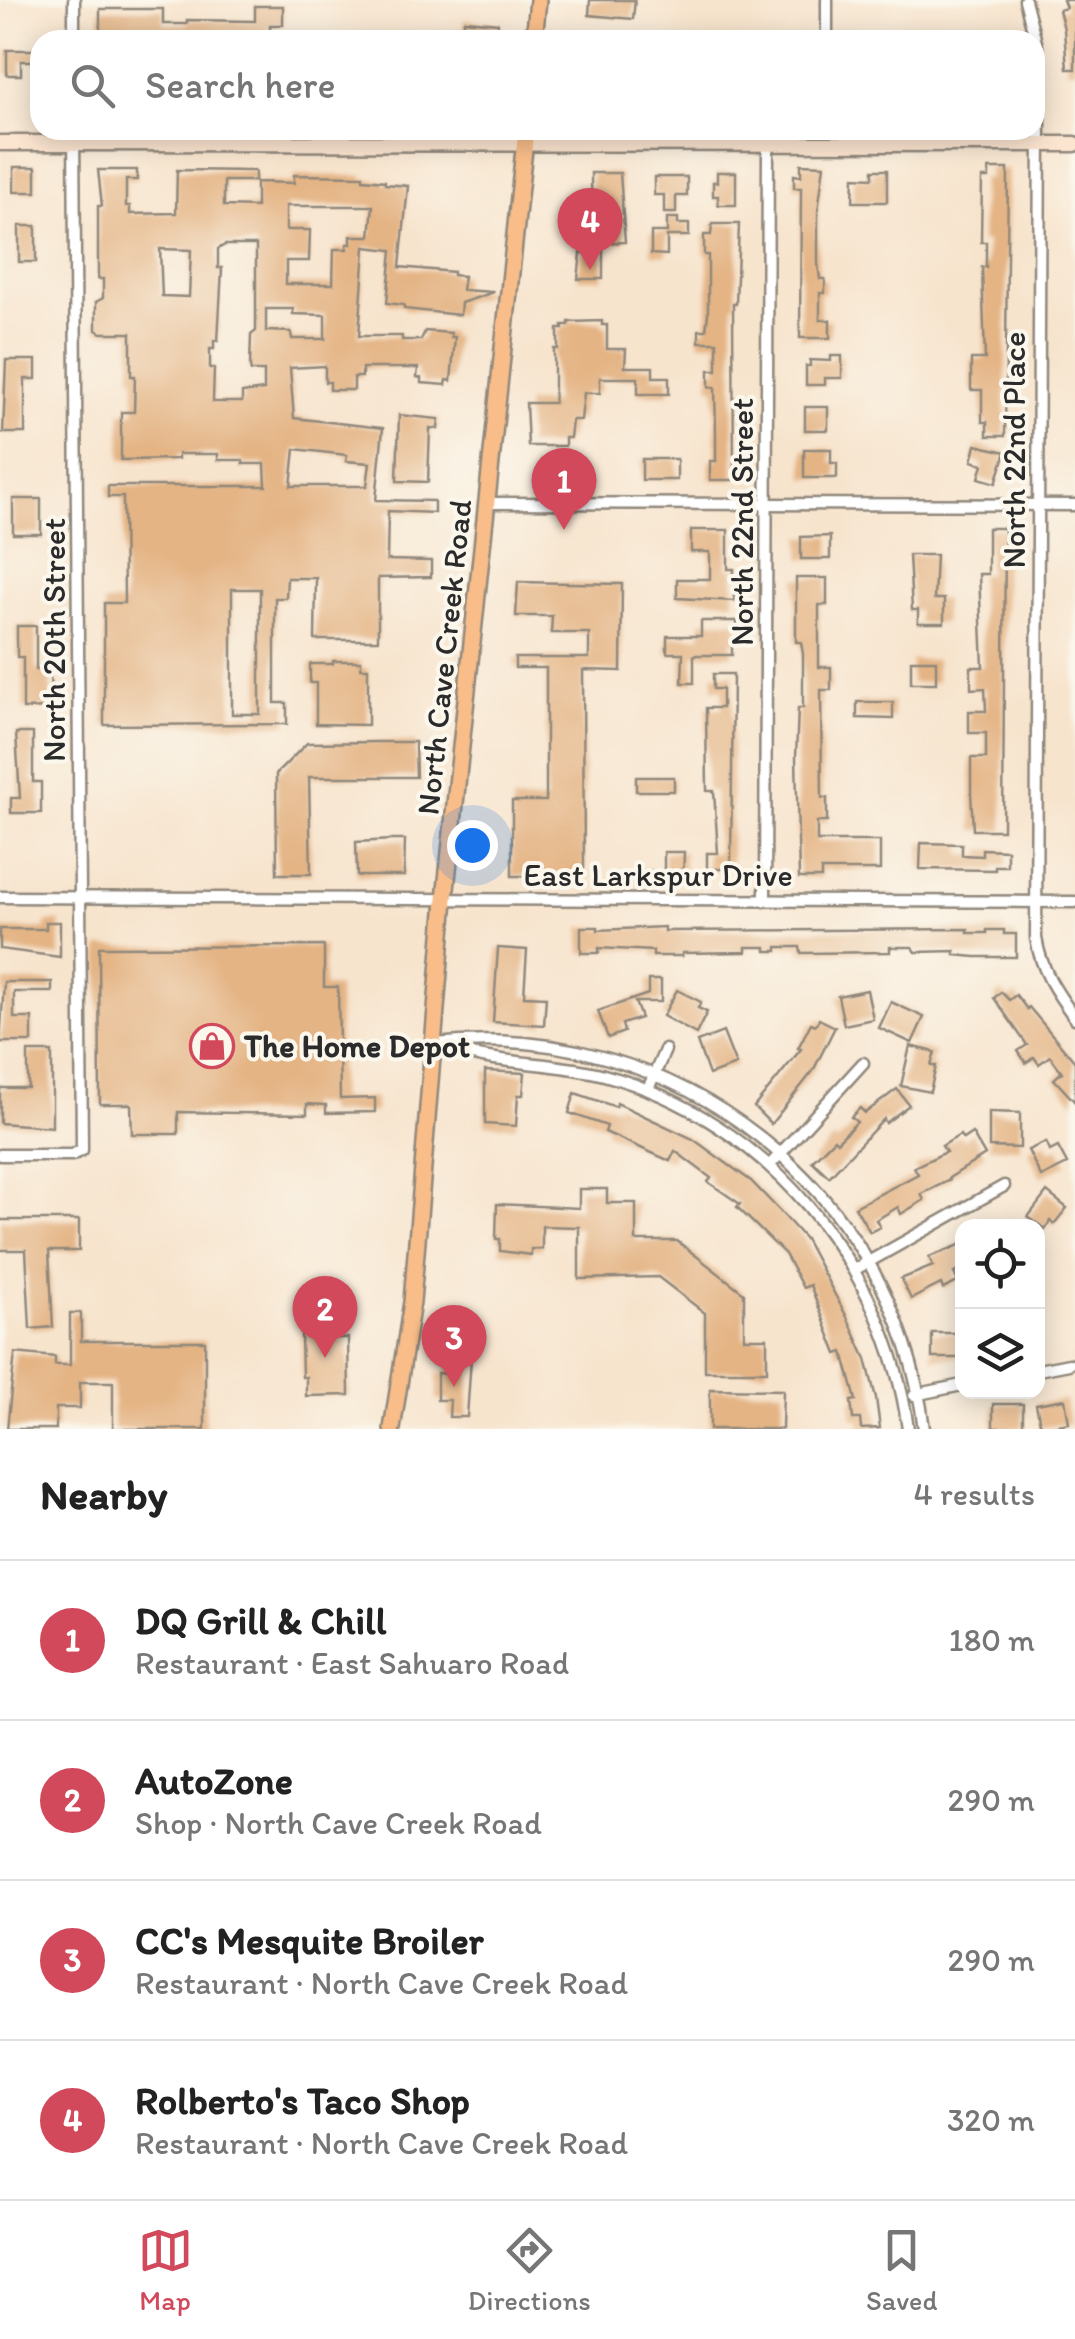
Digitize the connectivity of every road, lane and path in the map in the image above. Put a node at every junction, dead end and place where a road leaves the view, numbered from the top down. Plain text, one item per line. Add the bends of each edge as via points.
1 (74, 0) edge
2 (538, 0) edge
3 (826, 0) edge
4 (1026, 0) edge
5 (74, 30) edge
6 (535, 30) edge
7 (827, 30) edge
8 (1032, 30) edge
9 (37, 140) edge
10 (74, 140) edge
11 (525, 140) edge
12 (646, 140) edge
13 (803, 140) edge
14 (919, 140) edge
15 (1040, 140) edge
16 (0, 143) edge
17 (768, 144) junction
18 (1040, 144) junction
19 (1075, 144) edge
20 (489, 503) junction
21 (768, 504) junction
22 (1038, 505) junction
23 (1075, 505) edge
24 (0, 898) edge
25 (80, 898) junction
26 (445, 899) junction
27 (765, 900) junction
28 (1036, 902) junction
29 (1075, 902) edge
30 (1075, 1018) edge
31 (435, 1044) junction
32 (665, 1050) dead end
33 (863, 1063) dead end
34 (654, 1074) junction
35 (648, 1089) junction
36 (781, 1153) junction
37 (0, 1155) edge
38 (770, 1165) junction
39 (1004, 1186) dead end
40 (868, 1262) junction
41 (854, 1270) junction
42 (1070, 1364) dead end
43 (1045, 1369) edge
44 (955, 1386) edge
45 (918, 1394) junction
46 (902, 1398) junction
47 (392, 1429) edge
48 (908, 1429) edge
49 (924, 1429) edge

1 - 5 street
2 - 6 main road
3 - 7 street
4 - 8 street, North 22nd Place
9 - 16 street
10 - 25 street, North 20th Street
11 - 20 main road, North Cave Creek Road
12 - 17 street
13 - 17 street
14 - 18 street
15 - 18 street, North 22nd Place
17 - 21 street, North 22nd Street
18 - 19 street
18 - 22 street, North 22nd Place
20 - 21 street
20 - 26 main road, North Cave Creek Road
21 - 22 street
21 - 27 street, North 22nd Street
22 - 23 street
22 - 28 street, North 22nd Place
24 - 25 street, East Larkspur Drive
25 - 26 street, East Larkspur Drive
25 - 37 street, North 20th Street via 82,1150 72,1156
26 - 27 street, East Larkspur Drive
26 - 31 main road, North Cave Creek Road
27 - 28 street, East Larkspur Drive
28 - 29 street, East Larkspur Drive
28 - 30 street, North 22nd Place via 1039,954
31 - 34 street via 542,1046
31 - 35 street via 468,1056 566,1066
31 - 47 main road, North Cave Creek Road via 412,1302
32 - 34 street
33 - 36 street
34 - 35 street
34 - 36 street via 724,1111
35 - 38 street via 710,1121
36 - 38 street
36 - 40 street via 830,1204
38 - 41 street via 808,1204
39 - 40 street
40 - 41 street
40 - 45 street via 898,1326
41 - 46 street
42 - 43 street
44 - 45 street
45 - 46 street
45 - 49 street
46 - 48 street

